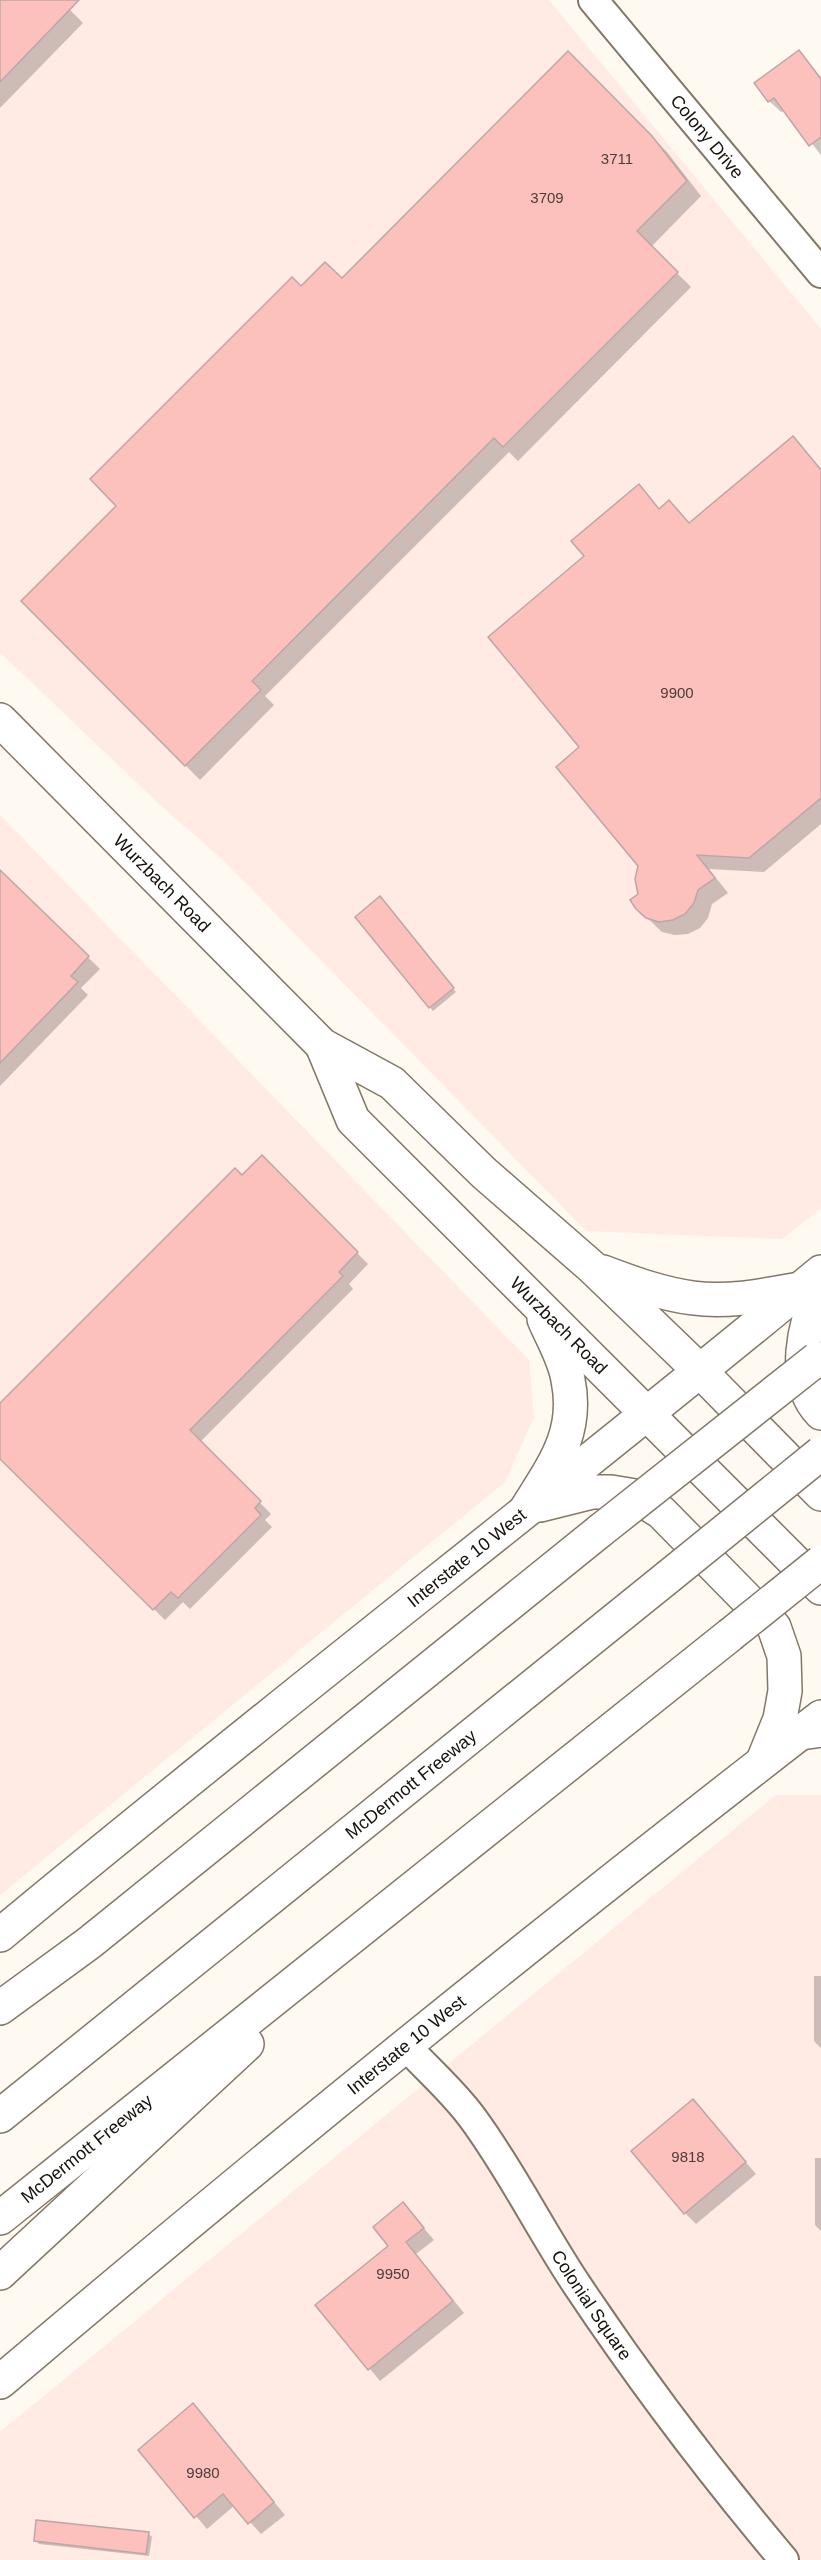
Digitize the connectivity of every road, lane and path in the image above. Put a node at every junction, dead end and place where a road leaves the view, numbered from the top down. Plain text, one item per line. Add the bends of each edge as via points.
1 (593, 0) edge
2 (821, 273) edge
3 (0, 720) edge
4 (322, 1045) junction
5 (593, 1268) junction
6 (814, 1283) edge
7 (538, 1304) junction
8 (819, 1358) edge
9 (701, 1372) junction
10 (821, 1413) edge
11 (647, 1414) junction
12 (821, 1453) edge
13 (821, 1494) edge
14 (527, 1509) junction
15 (821, 1562) edge
16 (821, 1588) edge
17 (814, 1727) edge
18 (762, 1763) junction
19 (429, 1875) junction
20 (0, 1935) edge
21 (0, 2008) edge
22 (406, 2046) junction
23 (0, 2116) edge
24 (0, 2218) edge
25 (0, 2273) edge
26 (0, 2382) edge
27 (784, 2560) edge

1 - 2 street, Colony Drive
3 - 4 main road, Wurzbach Road
4 - 5 main road, Wurzbach Road via 392,1083 484,1173
4 - 7 main road, Wurzbach Road via 353,1120
5 - 6 main road via 664,1293 694,1298 745,1298
5 - 9 main road, Wurzbach Road
6 - 9 main road, Interstate 10 West
6 - 10 main road via 804,1368 806,1389
7 - 11 main road, Wurzbach Road
7 - 14 main road via 568,1378 570,1408 568,1436
8 - 21 main road, bridge via 89,1943
9 - 11 main road, Interstate 10 West
9 - 13 main road, Wurzbach Road
11 - 14 main road, Interstate 10 West
11 - 16 main road, Wurzbach Road
12 - 23 main road, McDermott Freeway, bridge
14 - 18 main road via 592,1492 635,1496 662,1512 774,1627 784,1656 784,1691 780,1719
14 - 20 main road, Interstate 10 West
15 - 19 main road, McDermott Freeway, bridge
17 - 18 main road, Interstate 10 West
18 - 22 main road, Interstate 10 West
19 - 24 main road, McDermott Freeway
19 - 25 main road
22 - 26 main road, Interstate 10 West
22 - 27 street, Colonial Square via 472,2117 576,2282 677,2429

